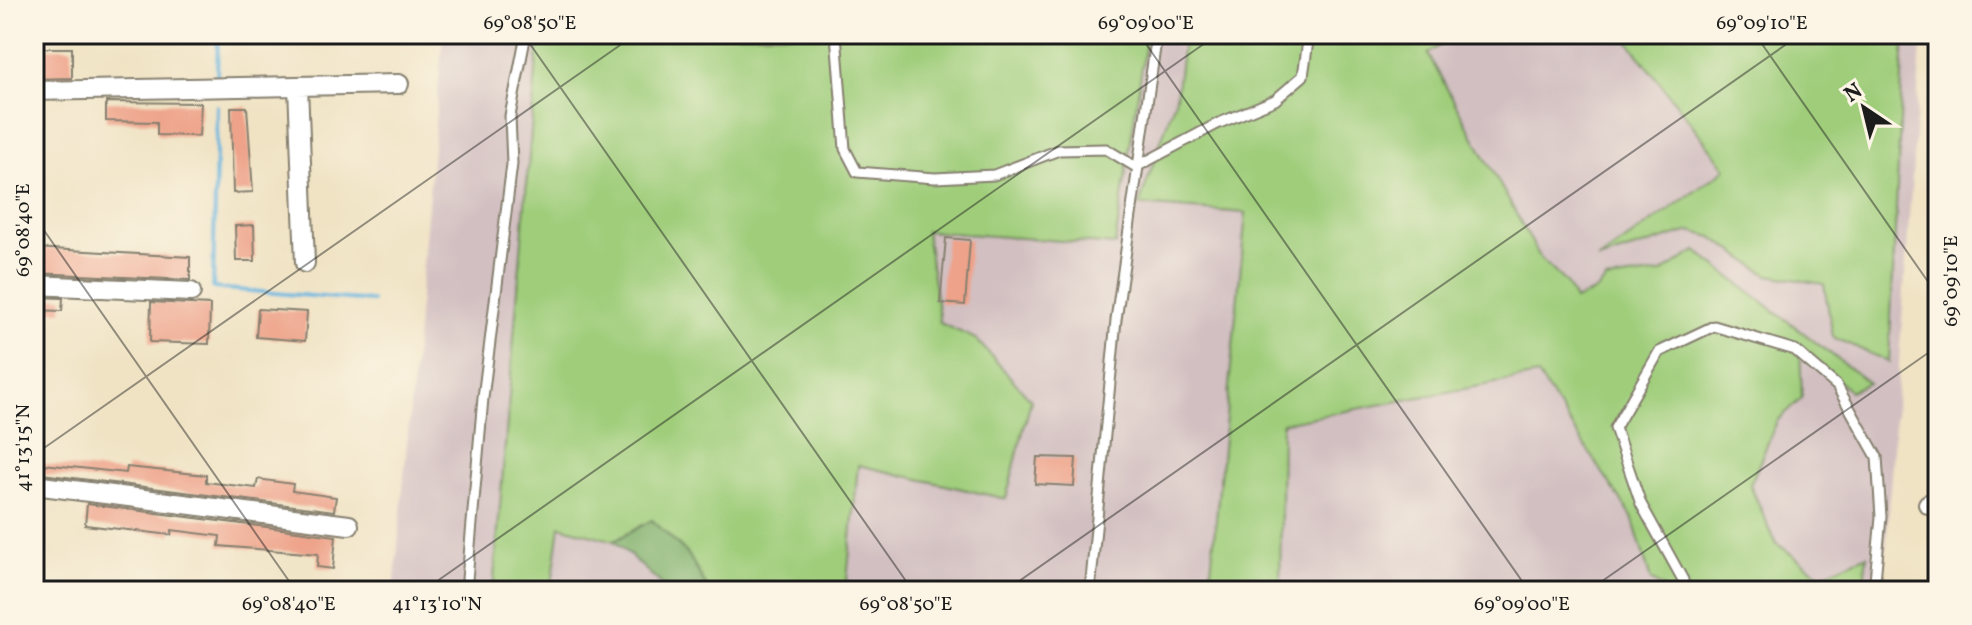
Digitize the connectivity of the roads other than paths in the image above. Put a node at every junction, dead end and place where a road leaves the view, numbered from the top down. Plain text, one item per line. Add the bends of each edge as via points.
1 (526, 34) edge
2 (836, 34) edge
3 (1157, 34) edge
4 (1309, 34) edge
5 (399, 84) dead end
6 (298, 86) junction
7 (34, 91) edge
8 (1136, 167) junction
9 (305, 263) dead end
10 (34, 285) edge
11 (191, 292) dead end
12 (34, 485) edge
13 (349, 525) dead end
14 (466, 591) edge
15 (1090, 591) edge
16 (1682, 591) edge
17 (1874, 591) edge

1 - 14 lane via 510,116 512,164
2 - 8 lane via 845,149 857,172 935,178 994,175 1059,150 1106,149
3 - 8 lane
4 - 8 lane via 1303,76 1275,100
5 - 6 street
6 - 7 street
6 - 9 street
8 - 15 lane
10 - 11 street
12 - 13 street
16 - 17 lane via 1683,580 1641,504 1615,428 1659,352 1714,326 1795,350 1837,386 1877,457 1881,517

